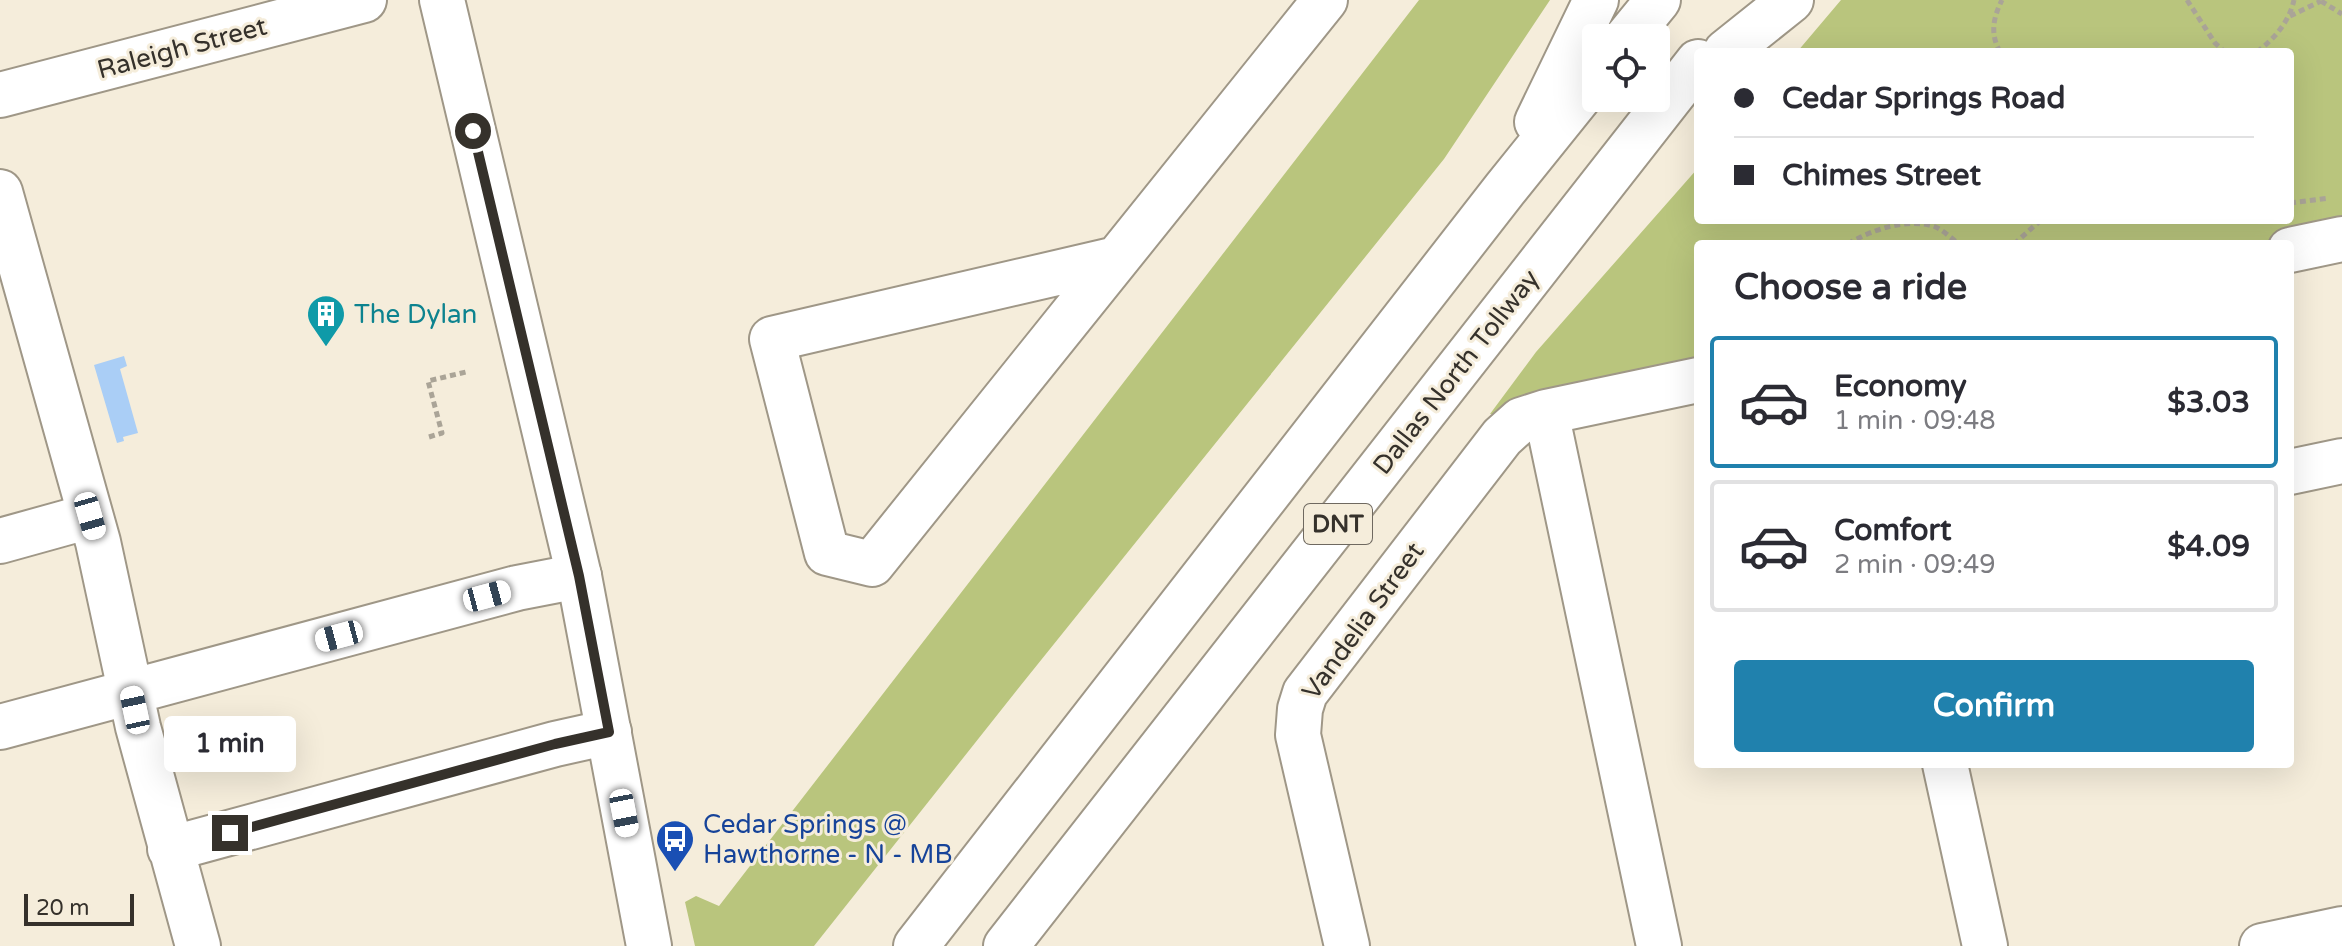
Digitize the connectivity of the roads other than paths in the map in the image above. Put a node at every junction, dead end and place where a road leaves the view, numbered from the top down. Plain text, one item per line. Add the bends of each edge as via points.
1 (364, 0) edge
2 (442, 0) edge
3 (1325, 0) edge
4 (1596, 0) edge
5 (1658, 0) edge
6 (1749, 0) edge
7 (1791, 0) edge
8 (1638, 24) edge
9 (1709, 48) edge
10 (1731, 48) edge
11 (1694, 68) edge
12 (1682, 87) edge
13 (1582, 93) edge
14 (0, 95) edge
15 (1505, 189) junction
16 (0, 192) edge
17 (2342, 239) edge
18 (2294, 249) edge
19 (1117, 259) junction
20 (1694, 381) edge
21 (1534, 416) junction
22 (2342, 461) edge
23 (2294, 471) edge
24 (90, 516) junction
25 (0, 541) edge
26 (579, 576) junction
27 (131, 692) junction
28 (0, 727) edge
29 (609, 732) junction
30 (1946, 768) edge
31 (170, 849) junction
32 (2342, 929) edge
33 (2288, 943) edge
34 (198, 946) edge
35 (649, 946) edge
36 (916, 946) edge
37 (1006, 946) edge
38 (1347, 946) edge
39 (1659, 946) edge
40 (1985, 946) edge

1 - 14 main road, Raleigh Street
2 - 26 main road
3 - 19 main road
4 - 15 main road
5 - 8 main road
6 - 9 main road
7 - 10 main road
11 - 12 main road, Dallas North Tollway / DNT
12 - 37 main road, Dallas North Tollway / DNT
13 - 15 main road, DNT
15 - 36 main road, DNT
16 - 24 main road
17 - 18 main road
19 - 19 main road via 872,564 827,553 772,339
20 - 21 main road
21 - 38 main road, Vandelia Street via 1502,437 1305,693 1298,735
21 - 39 main road
22 - 23 main road
24 - 25 main road
24 - 27 main road
26 - 27 main road
26 - 29 main road
27 - 28 main road
27 - 31 main road
29 - 31 main road
29 - 35 main road
30 - 40 main road
31 - 34 main road
32 - 33 main road

